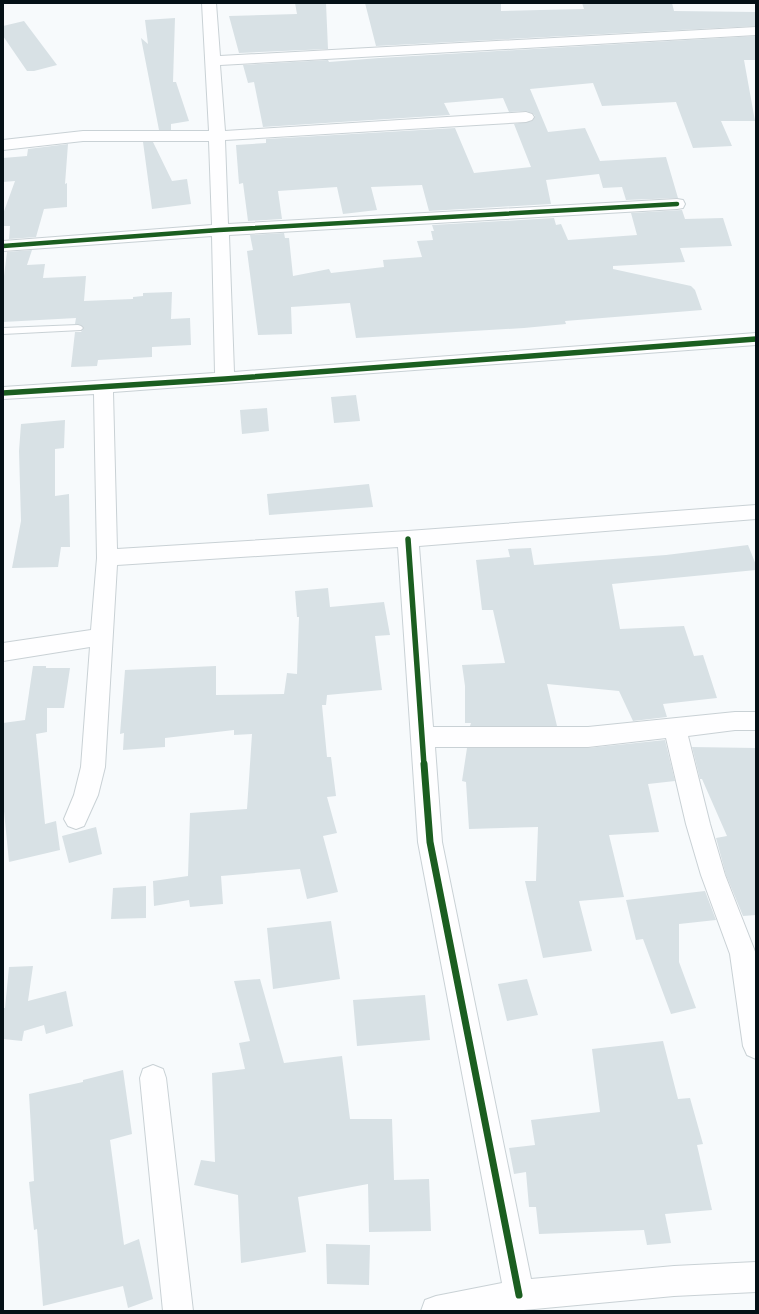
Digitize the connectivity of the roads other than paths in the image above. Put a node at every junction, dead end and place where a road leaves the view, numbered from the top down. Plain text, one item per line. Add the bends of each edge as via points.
1 (209, 3) edge
2 (756, 31) edge
3 (212, 61) junction
4 (526, 117) dead end
5 (217, 136) junction
6 (3, 145) edge
7 (677, 204) dead end
8 (219, 230) junction
9 (3, 246) edge
10 (78, 328) dead end
11 (3, 331) edge
12 (756, 339) edge
13 (225, 379) junction
14 (103, 386) junction
15 (3, 393) edge
16 (756, 512) edge
17 (408, 539) junction
18 (107, 558) junction
19 (102, 637) junction
20 (3, 652) edge
21 (756, 721) edge
22 (675, 728) junction
23 (422, 737) junction
24 (76, 820) dead end
25 (756, 1046) edge
26 (153, 1078) dead end
27 (756, 1277) edge
28 (519, 1295) junction
29 (178, 1311) edge
30 (436, 1311) edge

1 - 3 street
2 - 3 street
3 - 5 street
4 - 5 street
5 - 6 street via 84,136
5 - 8 street
7 - 8 street
8 - 9 street
8 - 13 street
10 - 11 lane
12 - 13 street
13 - 14 street
14 - 15 street
14 - 18 street
16 - 17 street
17 - 18 street
17 - 23 street
18 - 19 street
19 - 20 street
19 - 24 street via 93,767
21 - 22 street
22 - 23 street via 588,737
22 - 25 street via 713,875 743,954
23 - 28 street via 430,842
26 - 29 street
27 - 28 street via 674,1281
28 - 30 street

